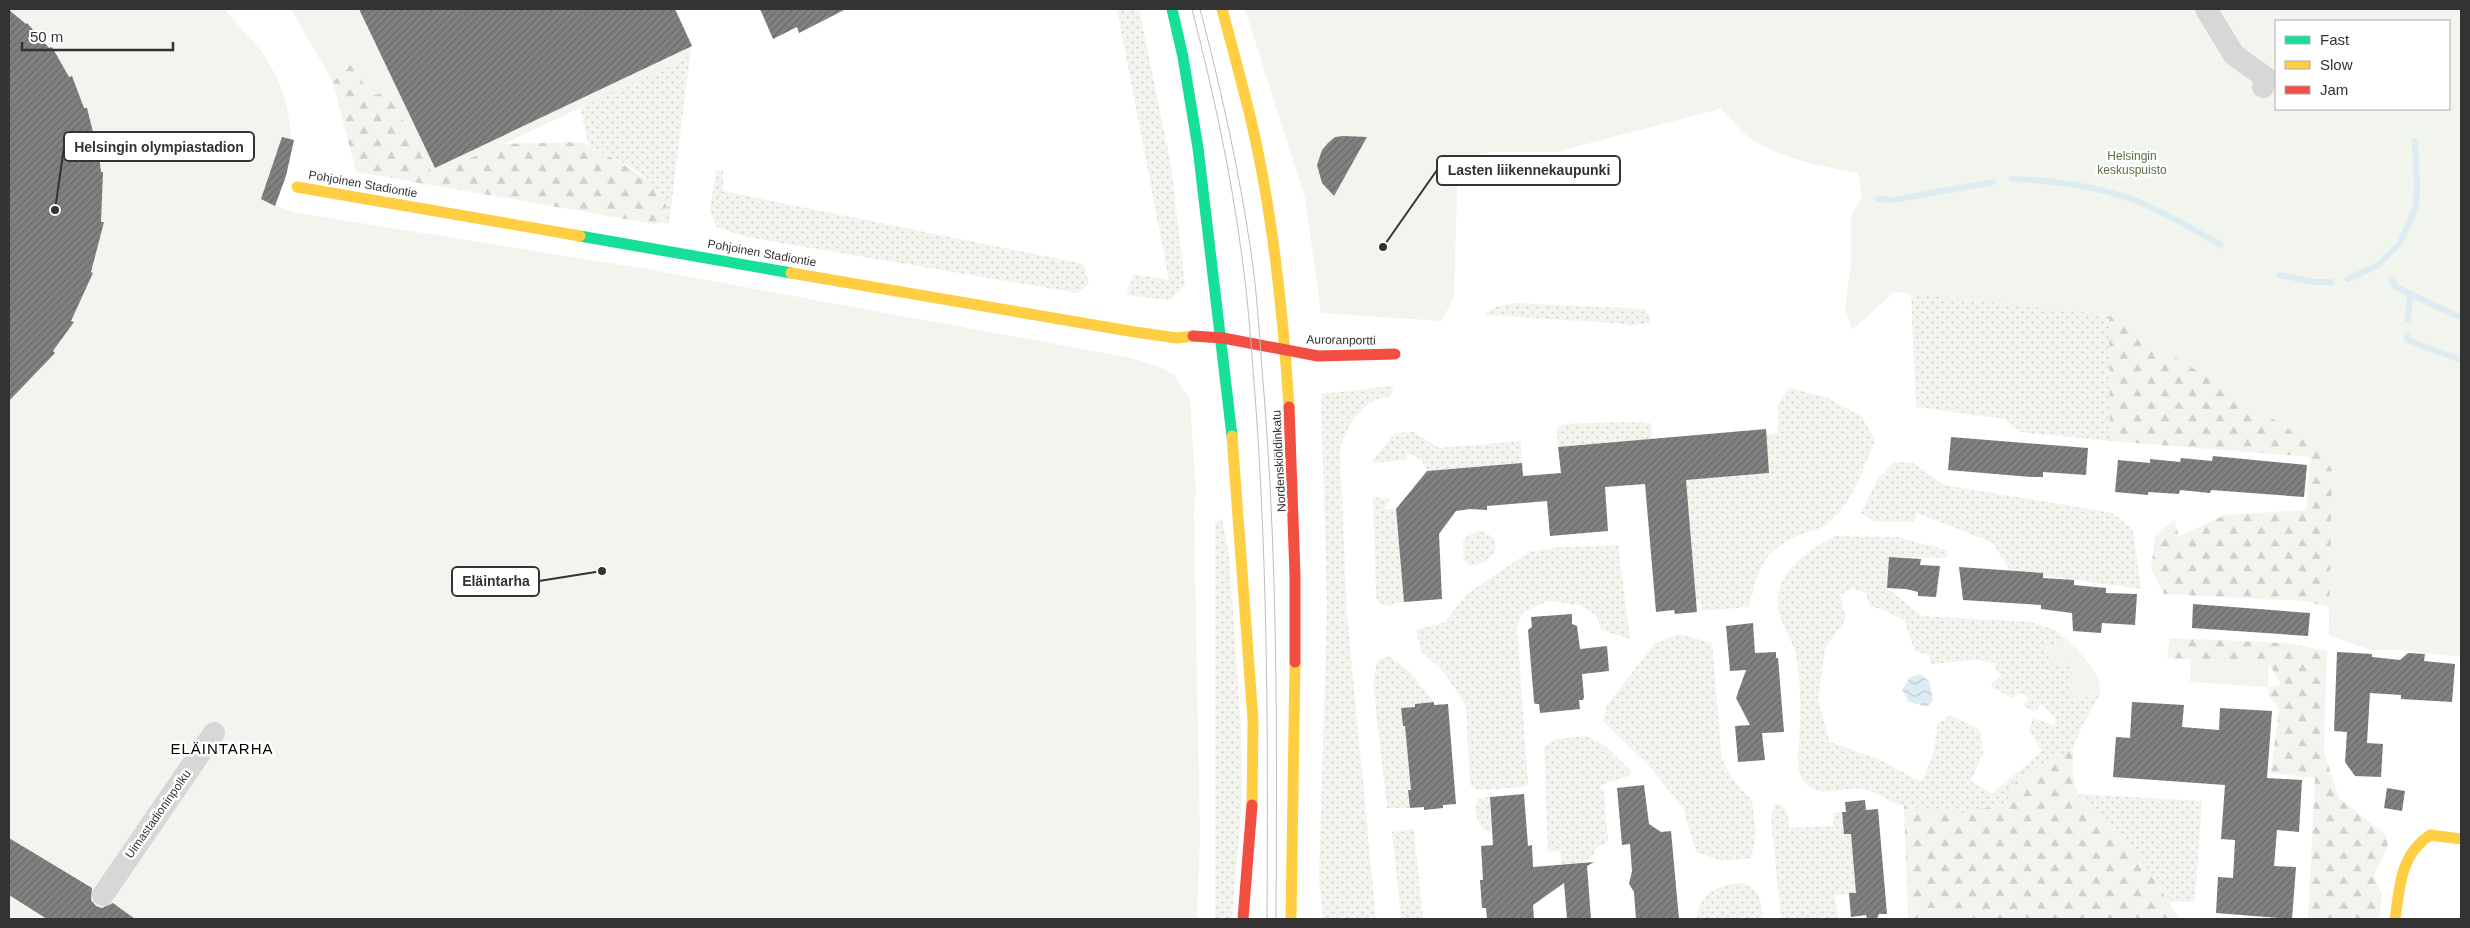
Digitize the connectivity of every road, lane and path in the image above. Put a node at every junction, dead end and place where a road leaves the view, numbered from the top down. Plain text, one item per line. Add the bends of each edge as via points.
1 (1172, 9) edge
2 (1222, 9) edge
3 (2206, 9) edge
4 (2262, 87) dead end
5 (297, 187) dead end
6 (1223, 338) junction
7 (1287, 351) junction
8 (1396, 354) dead end
9 (214, 733) dead end
10 (2461, 839) edge
11 (103, 895) dead end
12 (1243, 919) edge
13 (1291, 919) edge
14 (2395, 919) edge

1 - 6 main road via 1184,57
2 - 7 main road, Nordenskiöldinkatu via 1252,123 1266,194
3 - 4 street via 2234,55 2265,76
5 - 6 main road, Pohjoinen Stadiontie via 1077,323 1177,338
6 - 7 main road, Pohjoinen Stadiontie
6 - 12 main road via 1252,720 1252,814
7 - 8 main road, Auroranportti via 1318,356
7 - 13 main road, Nordenskiöldinkatu via 1297,543
9 - 11 street, Uimastadioninpolku
10 - 14 main road via 2430,836 2412,848 2403,865

